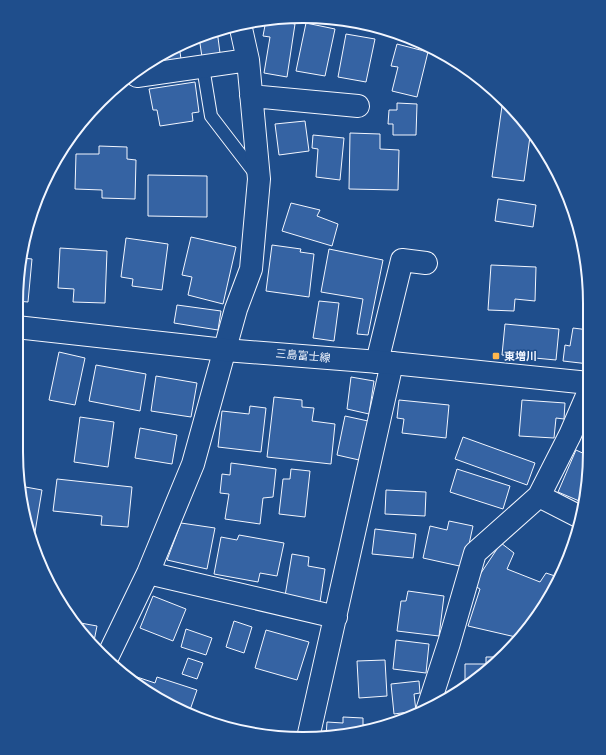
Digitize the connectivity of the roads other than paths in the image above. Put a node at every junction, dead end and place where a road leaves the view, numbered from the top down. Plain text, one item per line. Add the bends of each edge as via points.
1 (241, 30) edge
2 (248, 60) junction
3 (202, 67) junction
4 (140, 76) edge
5 (251, 96) junction
6 (358, 106) dead end
7 (258, 179) junction
8 (426, 263) dead end
9 (23, 328) edge
10 (225, 350) junction
11 (384, 362) junction
12 (583, 382) edge
13 (583, 405) edge
14 (539, 496) junction
15 (576, 515) edge
16 (148, 573) junction
17 (336, 617) junction
18 (109, 654) edge
19 (430, 701) edge
20 (309, 732) edge

1 - 2 street
2 - 3 street
2 - 5 street
3 - 4 street
3 - 7 lane via 211,116
5 - 6 street
5 - 7 street
7 - 10 street via 251,269 236,309
8 - 11 street via 402,260
9 - 10 street, 三島富士線
10 - 11 street, 三島富士線
10 - 16 street via 192,464
11 - 12 street, 三島富士線
11 - 17 street
13 - 14 street
14 - 15 street
14 - 19 street via 475,553
16 - 17 street
16 - 18 street
17 - 20 street

